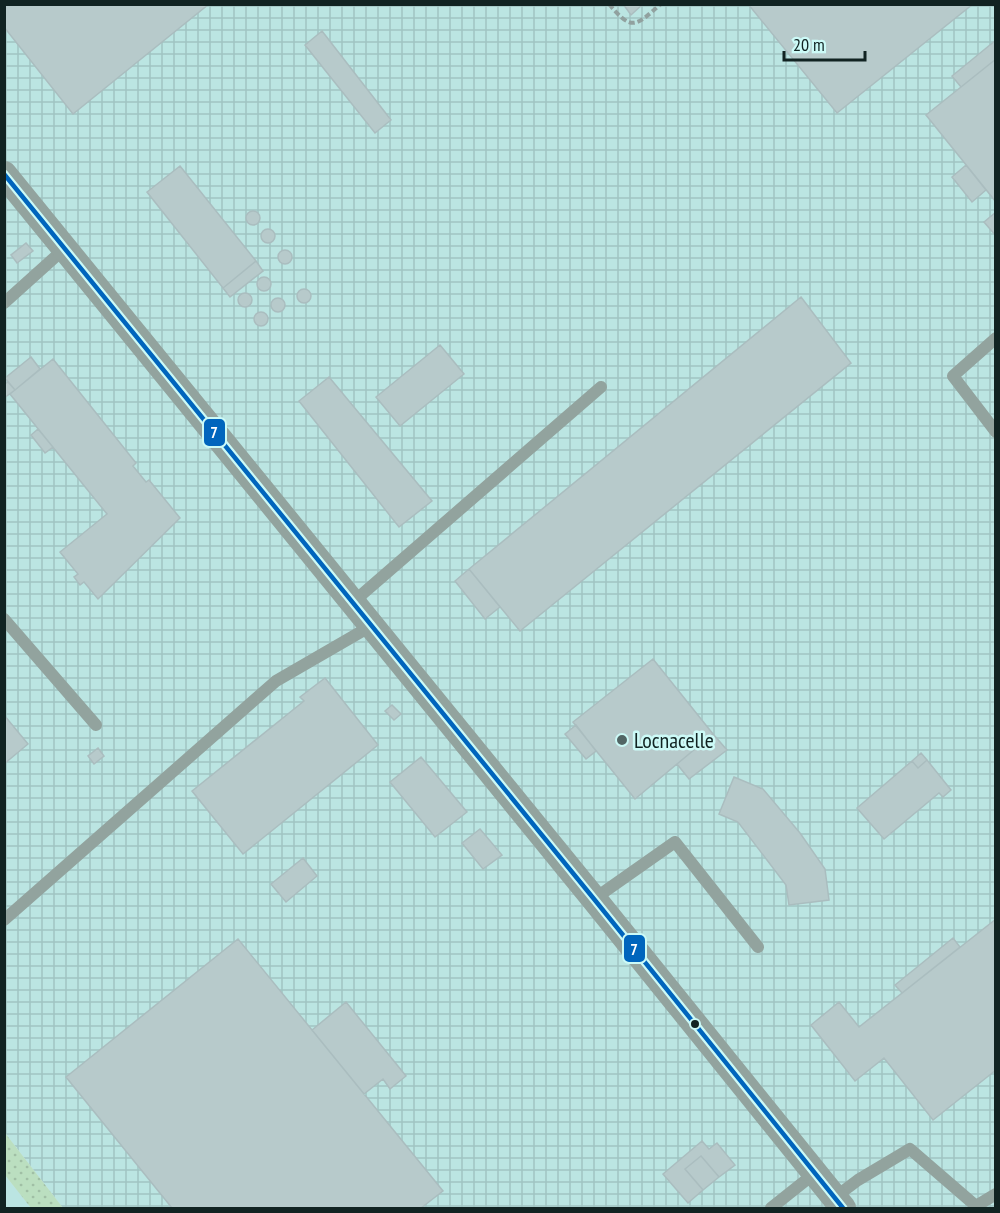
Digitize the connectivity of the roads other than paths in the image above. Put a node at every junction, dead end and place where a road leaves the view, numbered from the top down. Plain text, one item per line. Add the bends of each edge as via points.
1 (4, 174) edge
2 (64, 249) junction
3 (4, 303) edge
4 (996, 339) edge
5 (601, 387) dead end
6 (996, 432) edge
7 (352, 603) junction
8 (4, 619) edge
9 (371, 626) junction
10 (96, 725) dead end
11 (594, 900) junction
12 (4, 920) edge
13 (758, 947) dead end
14 (815, 1173) junction
15 (996, 1194) edge
16 (838, 1203) edge
17 (771, 1209) edge

1 - 2 street
2 - 3 lane
2 - 7 street
4 - 6 lane via 953,376
5 - 7 lane
7 - 9 street
8 - 10 lane
9 - 11 street
9 - 12 lane via 276,681
11 - 13 lane via 675,842
11 - 14 street
14 - 16 street
14 - 17 lane
15 - 16 lane via 976,1206 910,1149 858,1180

